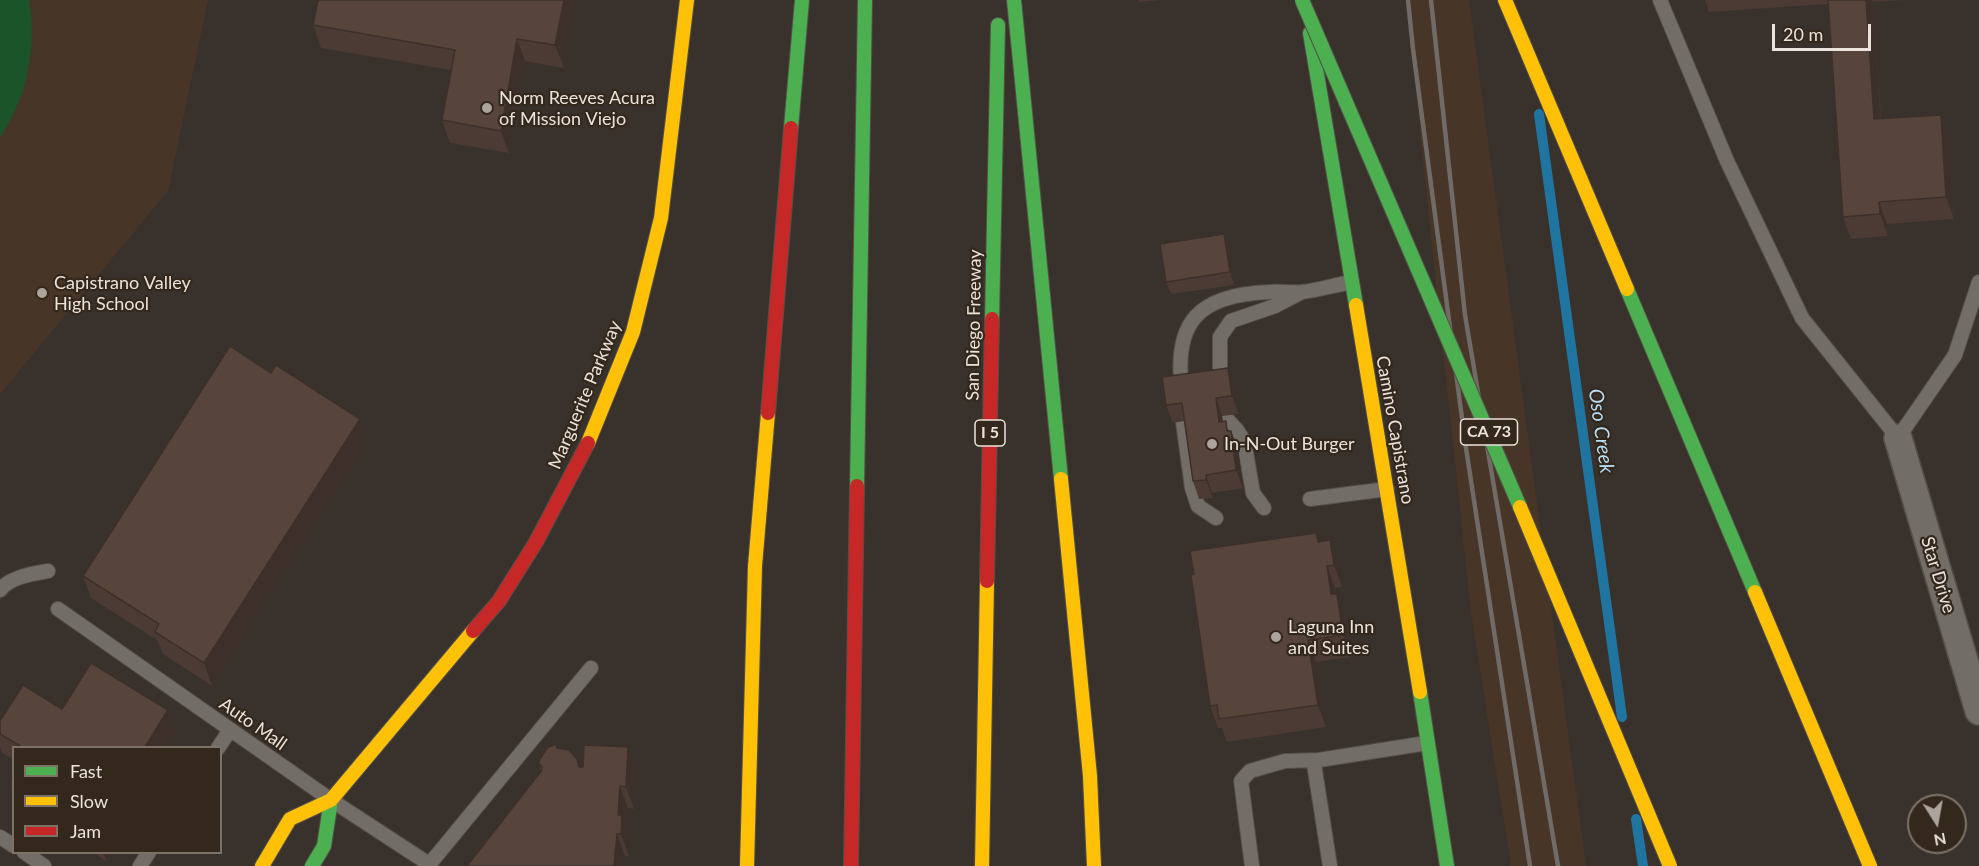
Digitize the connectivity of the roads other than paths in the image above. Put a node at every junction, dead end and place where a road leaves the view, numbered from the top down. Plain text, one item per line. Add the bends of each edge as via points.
1 (687, 0) edge
2 (802, 0) edge
3 (866, 0) edge
4 (1014, 0) edge
5 (1304, 0) edge
6 (1505, 0) edge
7 (1660, 0) edge
8 (998, 12) dead end
9 (1352, 282) junction
10 (1979, 282) edge
11 (1302, 292) junction
12 (1220, 387) edge
13 (1182, 393) edge
14 (1224, 416) edge
15 (1183, 422) edge
16 (1898, 438) junction
17 (1387, 489) junction
18 (1310, 500) dead end
19 (1264, 508) dead end
20 (1216, 518) dead end
21 (48, 571) dead end
22 (0, 590) edge
23 (58, 609) dead end
24 (591, 668) dead end
25 (1979, 711) edge
26 (230, 730) junction
27 (1427, 744) junction
28 (219, 746) edge
29 (1319, 760) junction
30 (331, 800) junction
31 (27, 854) edge
32 (428, 865) edge
33 (44, 866) edge
34 (262, 866) edge
35 (312, 866) edge
36 (747, 866) edge
37 (851, 866) edge
38 (982, 866) edge
39 (1094, 866) edge
40 (1252, 866) edge
41 (1330, 866) edge
42 (1447, 866) edge
43 (1670, 866) edge
44 (1870, 866) edge

1 - 30 main road, Marguerite Parkway via 661,218 633,332 586,448 499,601
2 - 36 main road via 755,566
3 - 37 main road
4 - 39 main road via 1090,776
5 - 9 main road, Camino Capistrano
5 - 43 main road, CA 73, bridge
6 - 44 main road
7 - 16 lane via 1727,160 1802,318
8 - 38 main road, San Diego Freeway / I 5
9 - 11 lane
9 - 17 main road, Camino Capistrano
10 - 16 lane via 1955,354
11 - 12 lane via 1231,321 1220,337
11 - 13 lane via 1266,292 1207,305 1182,337
14 - 19 lane via 1244,441 1253,493
15 - 20 lane via 1198,506
16 - 25 street, Star Drive
17 - 18 lane
17 - 27 main road, Camino Capistrano
21 - 22 lane via 27,575
23 - 26 lane, Auto Mall
24 - 32 lane
26 - 28 lane
26 - 30 lane, Auto Mall
27 - 29 lane
27 - 42 main road, Camino Capistrano
29 - 40 lane via 1285,761 1250,771 1241,781
29 - 41 lane via 1314,764
30 - 32 lane, Auto Mall
30 - 34 main road, Marguerite Parkway via 290,819
30 - 35 main road via 324,846
31 - 33 lane

